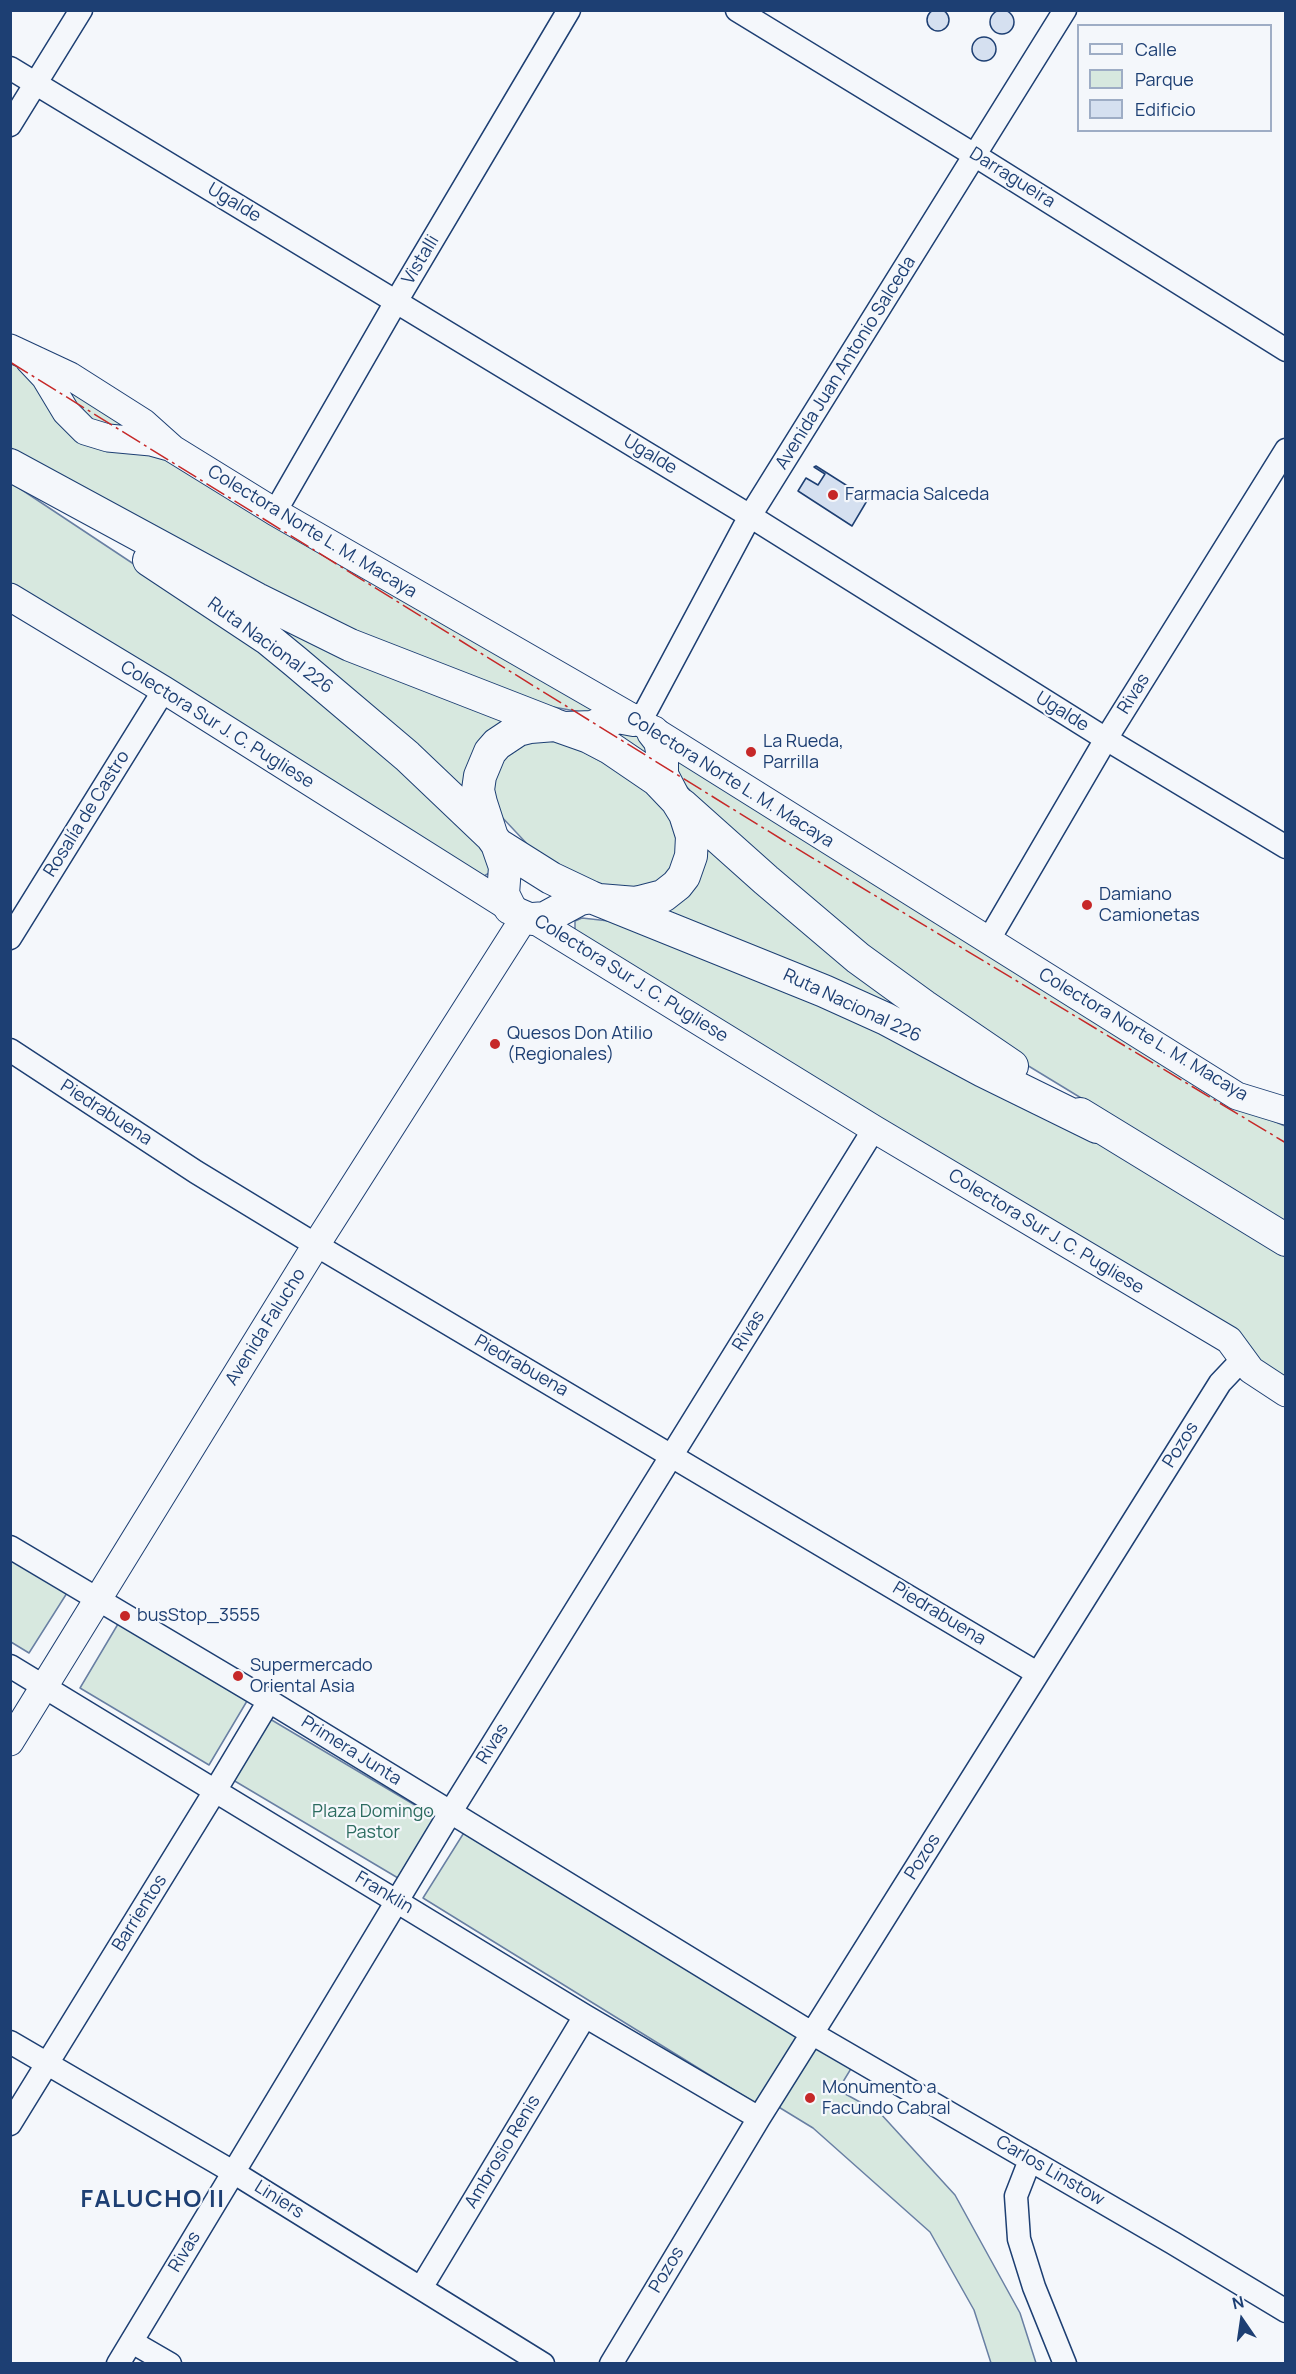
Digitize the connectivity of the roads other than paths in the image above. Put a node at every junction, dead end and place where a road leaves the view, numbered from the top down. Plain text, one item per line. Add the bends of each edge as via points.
1 (81, 10) edge
2 (569, 10) edge
3 (737, 10) edge
4 (1065, 10) edge
5 (10, 68) edge
6 (37, 84) junction
7 (10, 125) edge
8 (976, 156) junction
9 (397, 300) junction
10 (1286, 350) edge
11 (18, 352) edge
12 (173, 449) junction
13 (1286, 450) edge
14 (20, 471) edge
15 (275, 512) junction
16 (750, 516) junction
17 (10, 597) edge
18 (164, 690) junction
19 (642, 725) junction
20 (558, 726) junction
21 (1106, 739) junction
22 (675, 799) junction
23 (495, 840) junction
24 (1286, 847) edge
25 (595, 898) junction
26 (523, 914) junction
27 (10, 938) edge
28 (988, 941) junction
29 (10, 1050) edge
30 (1286, 1111) edge
31 (1097, 1127) junction
32 (874, 1129) junction
33 (1286, 1240) edge
34 (316, 1245) junction
35 (1247, 1364) junction
36 (1286, 1393) edge
37 (672, 1455) junction
38 (10, 1547) edge
39 (98, 1600) junction
40 (10, 1666) edge
41 (1037, 1673) junction
42 (45, 1687) junction
43 (269, 1701) junction
44 (10, 1742) edge
45 (215, 1791) junction
46 (450, 1813) junction
47 (397, 1902) junction
48 (585, 2016) junction
49 (813, 2034) junction
50 (10, 2042) edge
51 (47, 2064) junction
52 (759, 2118) junction
53 (10, 2124) edge
54 (1030, 2160) junction
55 (233, 2172) junction
56 (421, 2288) junction
57 (1286, 2312) edge
58 (132, 2342) junction
59 (118, 2364) edge
60 (170, 2364) edge
61 (543, 2364) edge
62 (610, 2364) edge
63 (1065, 2364) edge

1 - 6 street
2 - 9 street, Vistalli
3 - 8 street, Darragueira
4 - 8 street, Avenida Juan Antonio Salceda
5 - 6 street, Ugalde
6 - 7 street
6 - 9 street, Ugalde
8 - 10 street, Darragueira
8 - 16 street, Avenida Juan Antonio Salceda
9 - 15 street, Vistalli
9 - 16 street, Ugalde
11 - 12 main road, Colectora Norte L. M. Macaya via 89,388 144,423
11 - 12 main road, Colectora Norte L. M. Macaya via 45,377 66,412 85,430
12 - 15 main road, Colectora Norte L. M. Macaya
13 - 21 street, Rivas
14 - 20 highway, Ruta Nacional 226 via 350,645
14 - 23 highway, Ruta Nacional 226 via 268,639 370,723
15 - 19 main road, Colectora Norte L. M. Macaya
16 - 19 street, Avenida Juan Antonio Salceda
16 - 21 street, Ugalde
17 - 18 main road, Colectora Sur J. C. Pugliese
18 - 26 main road, Colectora Sur J. C. Pugliese
18 - 27 street, Rosalía de Castro
19 - 20 highway via 618,717 574,729
19 - 22 highway via 660,741 662,775
19 - 28 main road, Colectora Norte L. M. Macaya
20 - 22 highway, Ruta Nacional 226 via 610,748 657,780
20 - 23 highway, Ruta Nacional 226 via 518,730 490,752 478,790
21 - 24 street, Ugalde
21 - 28 street, Rivas
22 - 25 highway, Ruta Nacional 226 via 690,824 692,836 684,876 670,891 651,900 622,904
22 - 31 highway, Ruta Nacional 226 via 858,958
23 - 25 highway, Ruta Nacional 226 via 551,878
23 - 26 highway via 505,867 502,894
25 - 26 highway via 574,902 545,918
25 - 31 highway, Ruta Nacional 226 via 886,1019
26 - 32 main road, Colectora Sur J. C. Pugliese
26 - 34 main road, Avenida Falucho
28 - 30 main road, Colectora Norte L. M. Macaya via 1237,1096
29 - 34 street, Piedrabuena
31 - 33 highway, Ruta Nacional 226
32 - 35 main road, Colectora Sur J. C. Pugliese via 1229,1340
32 - 37 street, Rivas
34 - 37 street, Piedrabuena
34 - 39 main road, Avenida Falucho
35 - 36 main road, Colectora Sur J. C. Pugliese via 1258,1376
35 - 41 street, Pozos via 1237,1365 1220,1383
37 - 41 street, Piedrabuena
37 - 46 street, Rivas
38 - 39 street, Primera Junta
39 - 42 main road, Avenida Falucho
39 - 43 street, Primera Junta
40 - 42 street, Franklin
41 - 49 street, Pozos
42 - 44 main road, Avenida Falucho
42 - 45 street, Franklin
43 - 45 street, Barrientos
43 - 46 street, Primera Junta
45 - 47 street, Franklin
45 - 51 street, Barrientos
46 - 47 street, Rivas
46 - 49 street, Primera Junta
47 - 48 street, Franklin
47 - 55 street, Rivas
48 - 52 street, Franklin
48 - 56 street, Ambrosio Renis
49 - 52 street, Pozos
49 - 54 street, Carlos Linstow
50 - 51 street, Liniers
51 - 53 street, Barrientos
51 - 55 street, Liniers
52 - 62 street, Pozos
54 - 57 street, Carlos Linstow
54 - 63 street via 1016,2196 1019,2239
55 - 56 street, Liniers
55 - 58 street, Rivas
56 - 61 street, Liniers
58 - 59 street, Rivas
58 - 60 street

